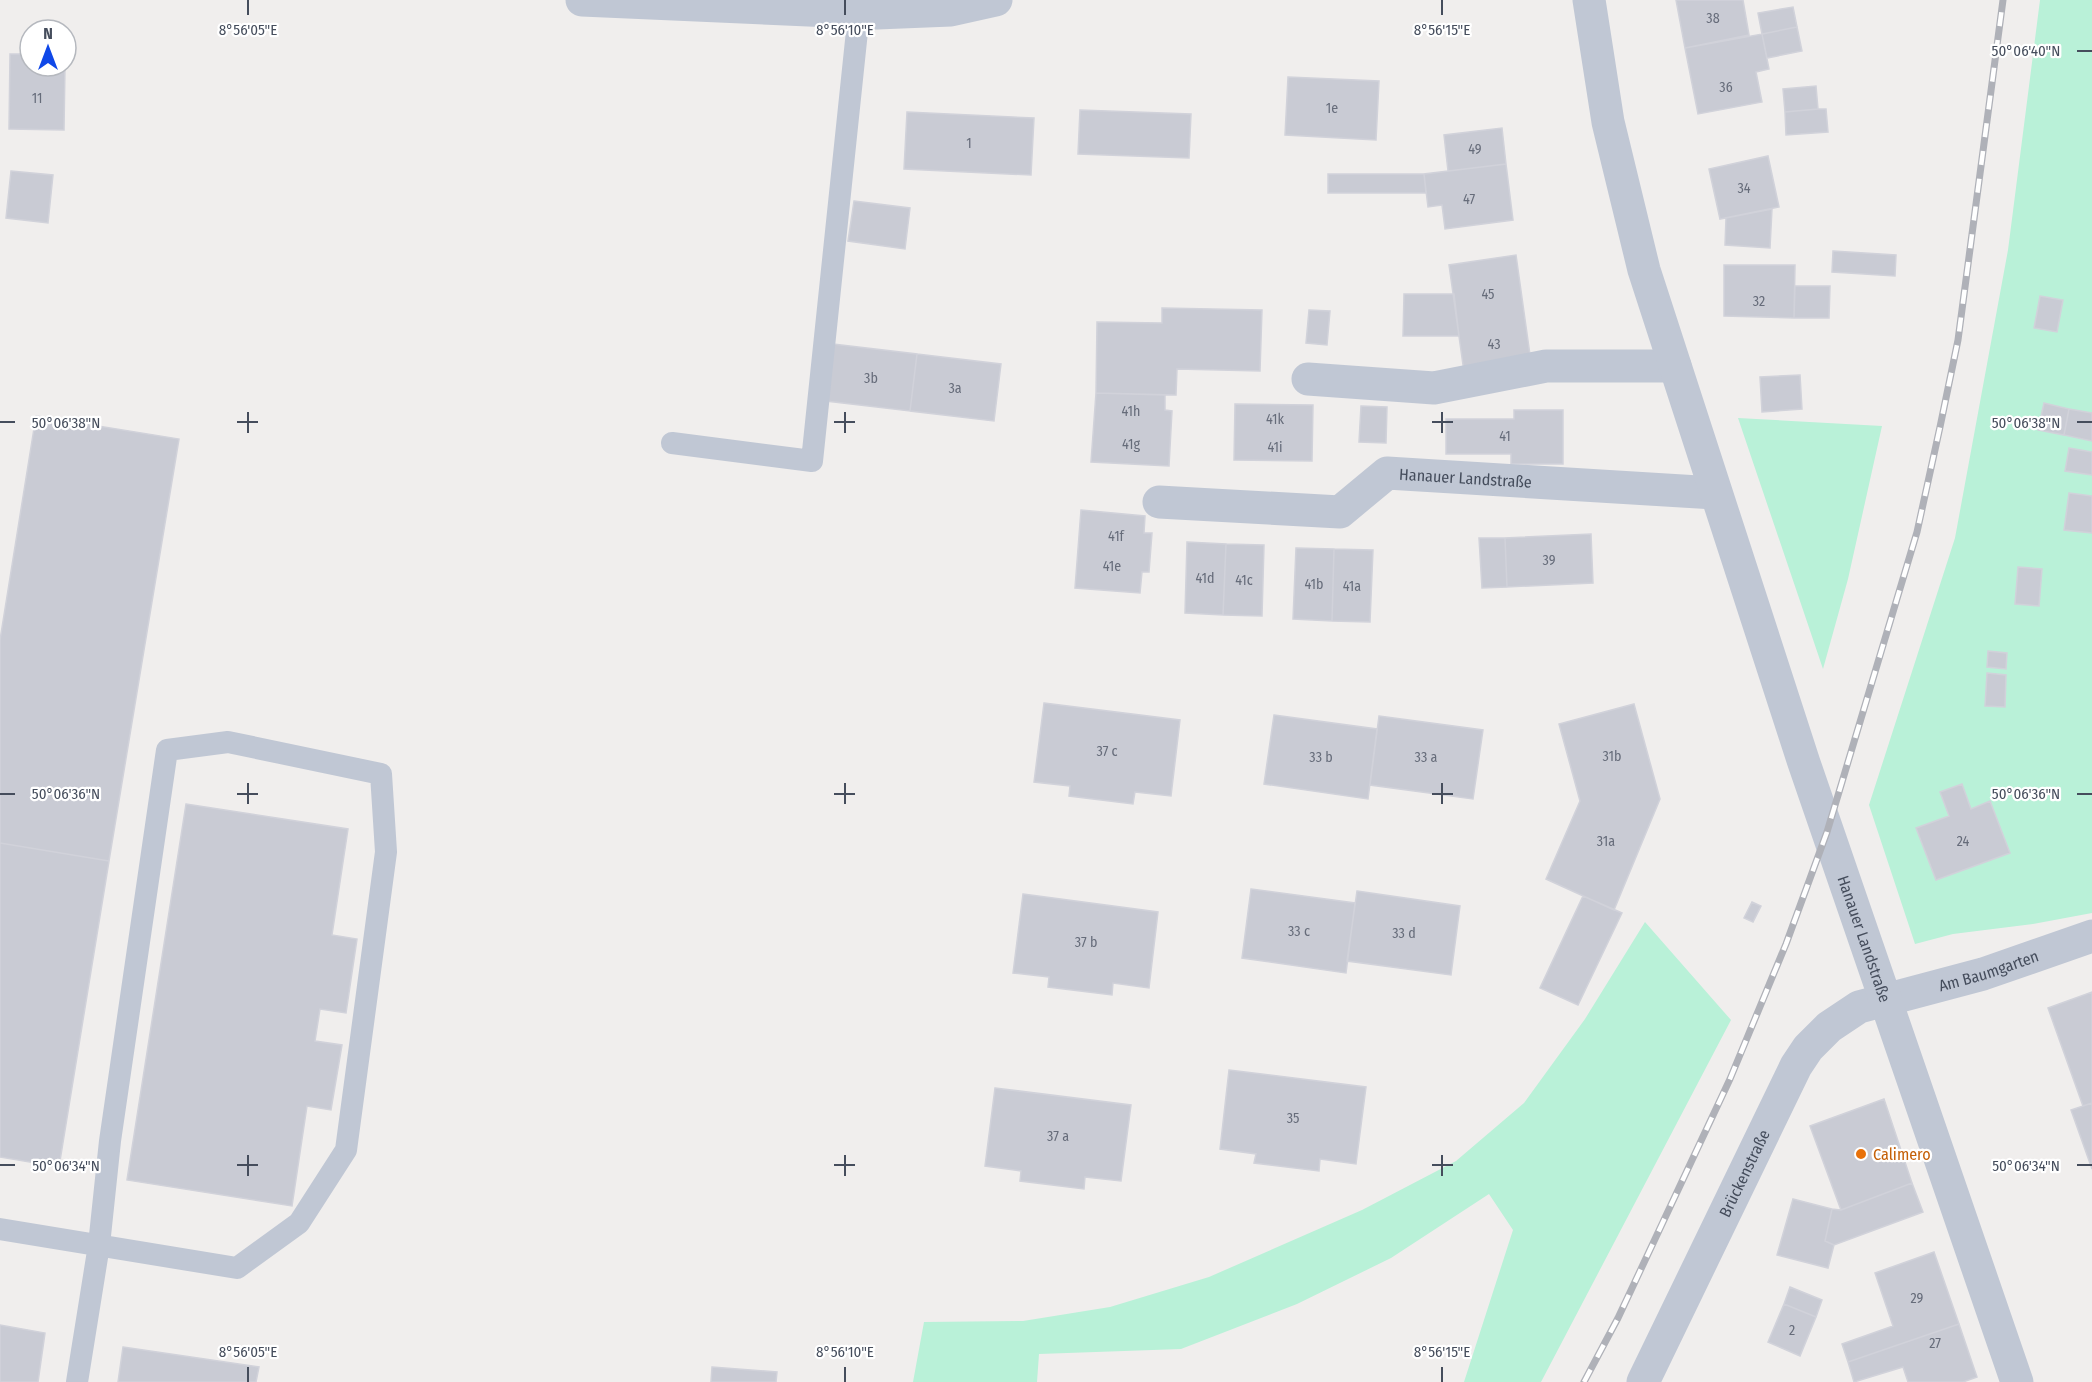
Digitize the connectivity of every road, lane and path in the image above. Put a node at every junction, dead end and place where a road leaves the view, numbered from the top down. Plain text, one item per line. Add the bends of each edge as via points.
1 (582, 0) edge
2 (996, 0) edge
3 (1588, 0) edge
4 (859, 12) junction
5 (1676, 366) junction
6 (1308, 379) dead end
7 (672, 443) dead end
8 (1715, 493) junction
9 (1159, 502) dead end
10 (2092, 936) edge
11 (1884, 999) junction
12 (0, 1230) edge
13 (99, 1245) junction
14 (77, 1382) edge
15 (1643, 1382) edge
16 (2017, 1382) edge

1 - 4 street
2 - 4 street via 951,10
3 - 5 street, Hanauer Landstraße via 1625,199
4 - 7 lane via 812,461
5 - 6 street via 1546,366 1434,388
5 - 8 street, Hanauer Landstraße
8 - 9 street, Hanauer Landstraße via 1387,474 1340,512
8 - 11 street, Hanauer Landstraße
10 - 11 street, Am Baumgarten via 1974,977
11 - 15 street, Brückenstraße via 1859,1007 1829,1027 1796,1066
11 - 16 street, Hanauer Landstraße
12 - 13 lane
13 - 13 lane via 237,1268 299,1222 346,1150 386,852 381,774 228,742 167,750 110,1141
13 - 14 lane

